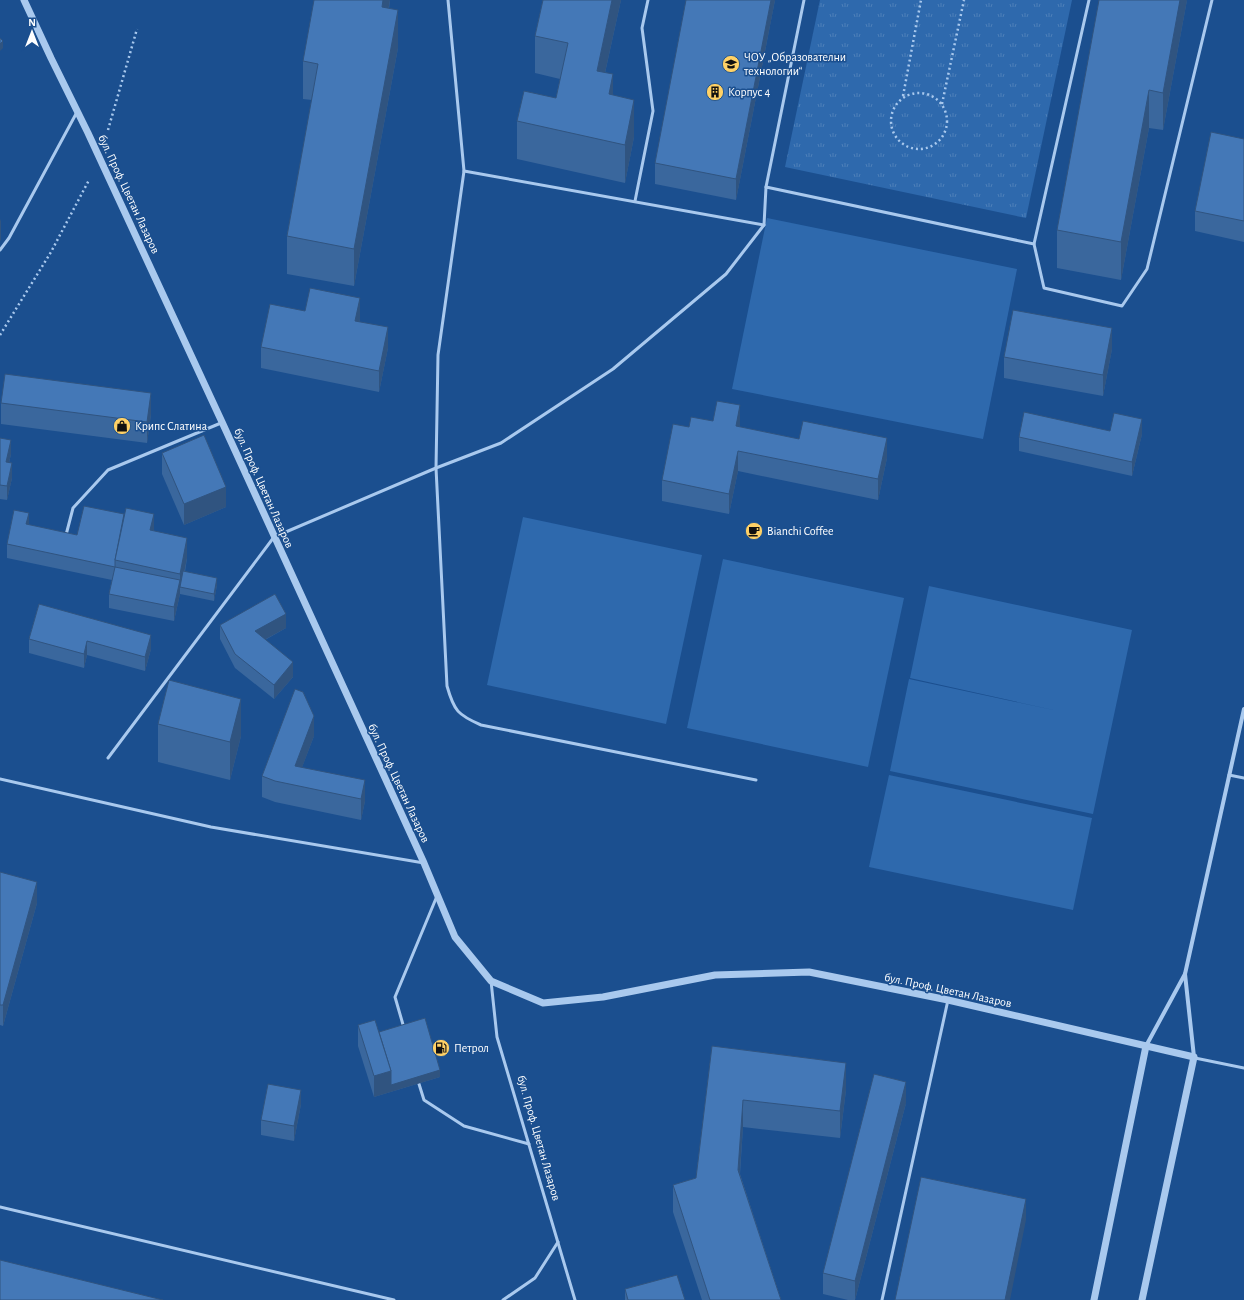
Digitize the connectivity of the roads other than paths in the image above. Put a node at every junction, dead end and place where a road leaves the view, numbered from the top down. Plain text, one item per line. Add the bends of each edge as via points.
1 (24, 0) edge
2 (448, 0) edge
3 (648, 0) edge
4 (804, 0) edge
5 (1089, 0) edge
6 (1212, 0) edge
7 (77, 111) junction
8 (464, 170) junction
9 (766, 187) junction
10 (635, 201) junction
11 (764, 225) junction
12 (1034, 244) junction
13 (0, 250) edge
14 (222, 422) junction
15 (436, 468) junction
16 (66, 537) edge
17 (274, 537) junction
18 (1244, 709) edge
19 (108, 758) dead end
20 (1229, 775) junction
21 (1244, 778) edge
22 (0, 779) edge
23 (756, 780) dead end
24 (424, 863) junction
25 (437, 895) junction
26 (1185, 974) junction
27 (490, 981) junction
28 (948, 1000) junction
29 (405, 1032) edge
30 (1146, 1046) junction
31 (1194, 1057) junction
32 (1244, 1068) edge
33 (419, 1084) edge
34 (529, 1144) junction
35 (0, 1207) edge
36 (558, 1242) junction
37 (394, 1300) edge
38 (503, 1300) edge
39 (575, 1300) edge
40 (882, 1300) edge
41 (1094, 1300) edge
42 (1142, 1300) edge

1 - 7 street, бул. Проф. Цветан Лазаров
2 - 8 lane
3 - 10 lane via 642,28 653,111
4 - 9 lane
5 - 12 lane
6 - 12 lane via 1147,269 1122,306 1044,288
7 - 13 lane via 9,238
7 - 14 street, бул. Проф. Цветан Лазаров
8 - 10 lane
8 - 15 lane via 438,355
9 - 11 lane
9 - 12 lane
10 - 11 lane
11 - 15 lane via 726,274 613,369 500,443
14 - 16 lane via 108,470 73,508
14 - 17 street, бул. Проф. Цветан Лазаров
15 - 17 lane
15 - 23 lane via 447,686 452,704 464,718 481,725
17 - 19 lane
17 - 24 street, бул. Проф. Цветан Лазаров
18 - 20 street
20 - 21 lane
20 - 26 street
22 - 24 lane via 211,827
24 - 25 street, бул. Проф. Цветан Лазаров
25 - 27 street, бул. Проф. Цветан Лазаров via 455,937
25 - 29 lane via 395,997
26 - 30 street
26 - 31 street
27 - 28 street, бул. Проф. Цветан Лазаров via 543,1003 603,997 715,975 809,972
27 - 34 lane, бул. Проф. Цветан Лазаров via 497,1037
28 - 30 street, бул. Проф. Цветан Лазаров
28 - 40 lane
30 - 31 street, бул. Проф. Цветан Лазаров
30 - 41 street
31 - 32 lane
31 - 42 street
33 - 34 lane via 424,1100 464,1126
34 - 36 lane, бул. Проф. Цветан Лазаров
35 - 37 lane
36 - 38 lane via 535,1278
36 - 39 lane, бул. Проф. Цветан Лазаров

